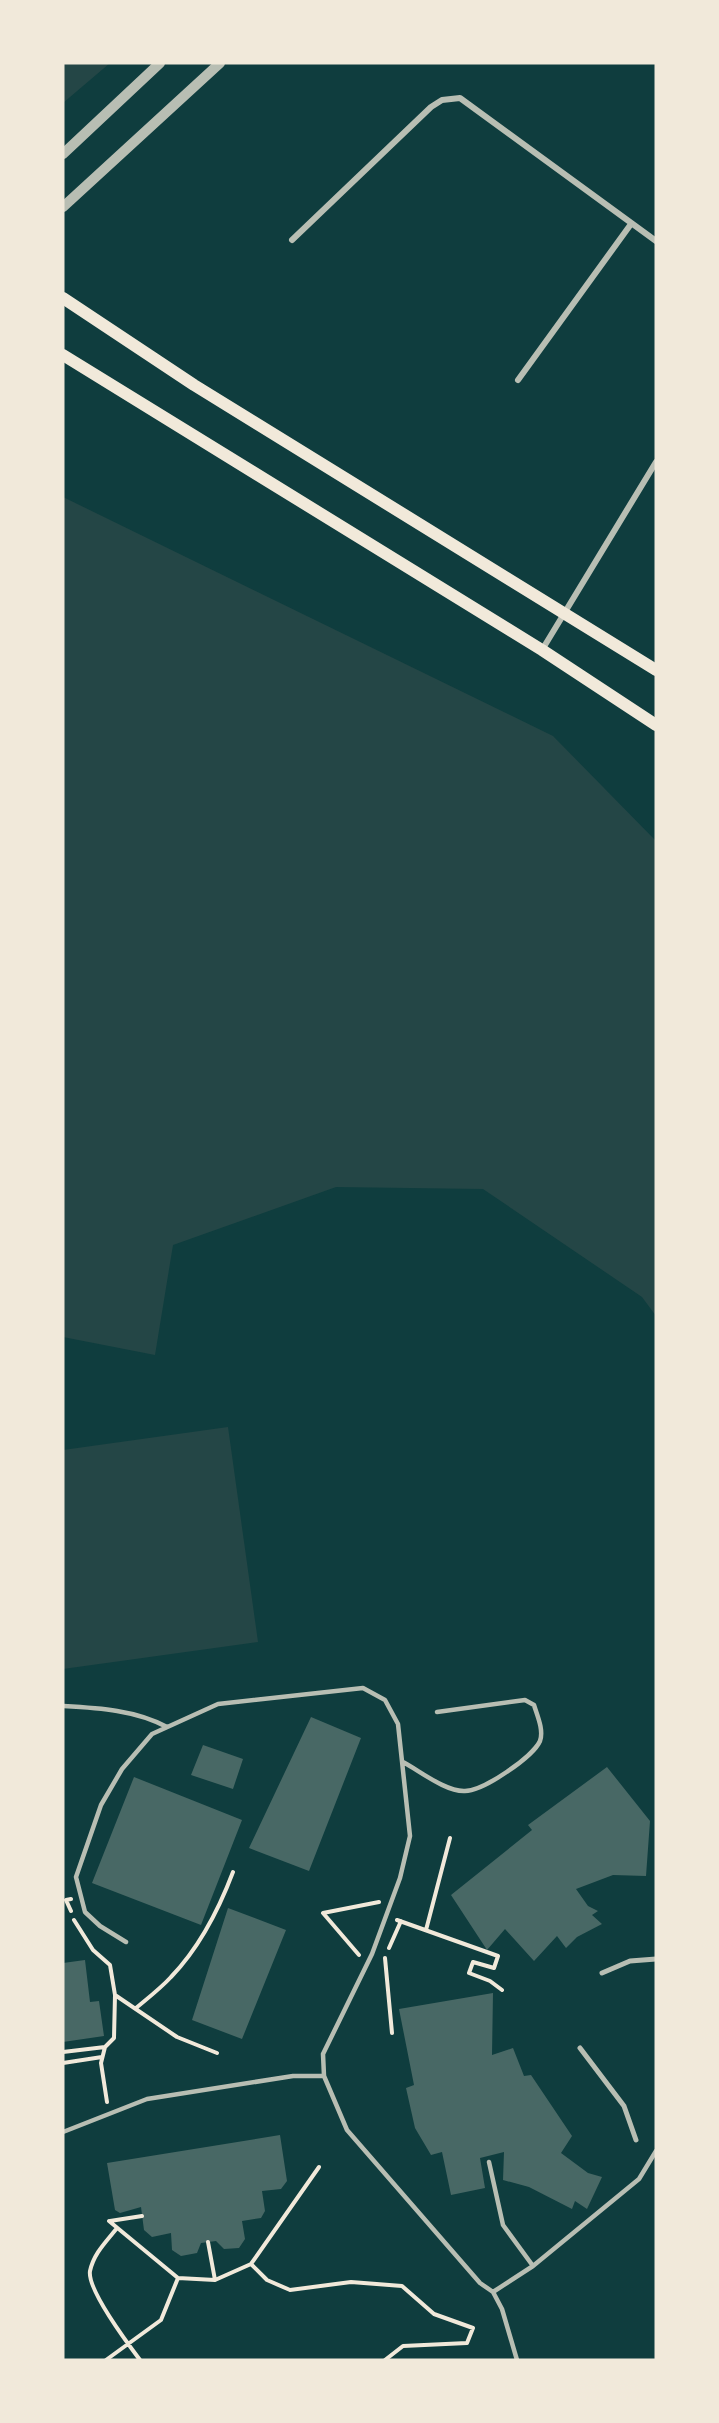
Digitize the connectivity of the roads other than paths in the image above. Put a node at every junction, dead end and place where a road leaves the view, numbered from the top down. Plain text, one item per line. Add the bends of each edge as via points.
1 (160, 63) edge
2 (220, 63) edge
3 (63, 154) edge
4 (63, 207) edge
5 (631, 224) junction
6 (292, 240) dead end
7 (656, 242) edge
8 (63, 297) edge
9 (63, 355) edge
10 (518, 380) dead end
11 (656, 462) edge
12 (565, 612) junction
13 (542, 650) junction
14 (656, 670) edge
15 (656, 724) edge
16 (63, 1706) edge
17 (437, 1712) dead end
18 (167, 1727) junction
19 (404, 1762) junction
20 (126, 1942) dead end
21 (656, 1959) edge
22 (602, 1973) dead end
23 (580, 2048) dead end
24 (324, 2076) junction
25 (63, 2132) edge
26 (636, 2140) dead end
27 (656, 2151) edge
28 (489, 2162) dead end
29 (533, 2266) junction
30 (493, 2292) junction
31 (517, 2360) edge

1 - 3 street
2 - 4 street
5 - 6 street via 460,98 442,100 431,107
5 - 7 street
5 - 10 street
8 - 12 main road via 194,385
9 - 13 main road
11 - 12 street
12 - 13 street
12 - 14 main road
13 - 15 main road
16 - 18 lane via 105,1708 152,1719
17 - 19 lane via 525,1700 537,1712 541,1739 531,1753 482,1787 464,1792
18 - 19 lane via 218,1704 363,1688 385,1700 398,1724
18 - 20 lane via 152,1734 122,1769 101,1806 76,1877 85,1912
19 - 24 lane via 410,1836 393,1897 367,1965 323,2054
21 - 22 street via 630,1961
23 - 26 street via 624,2106
24 - 25 lane via 293,2076 147,2099
24 - 30 lane via 347,2130 480,2283
27 - 29 lane via 639,2179
28 - 29 lane via 503,2225
29 - 30 lane
30 - 31 lane

